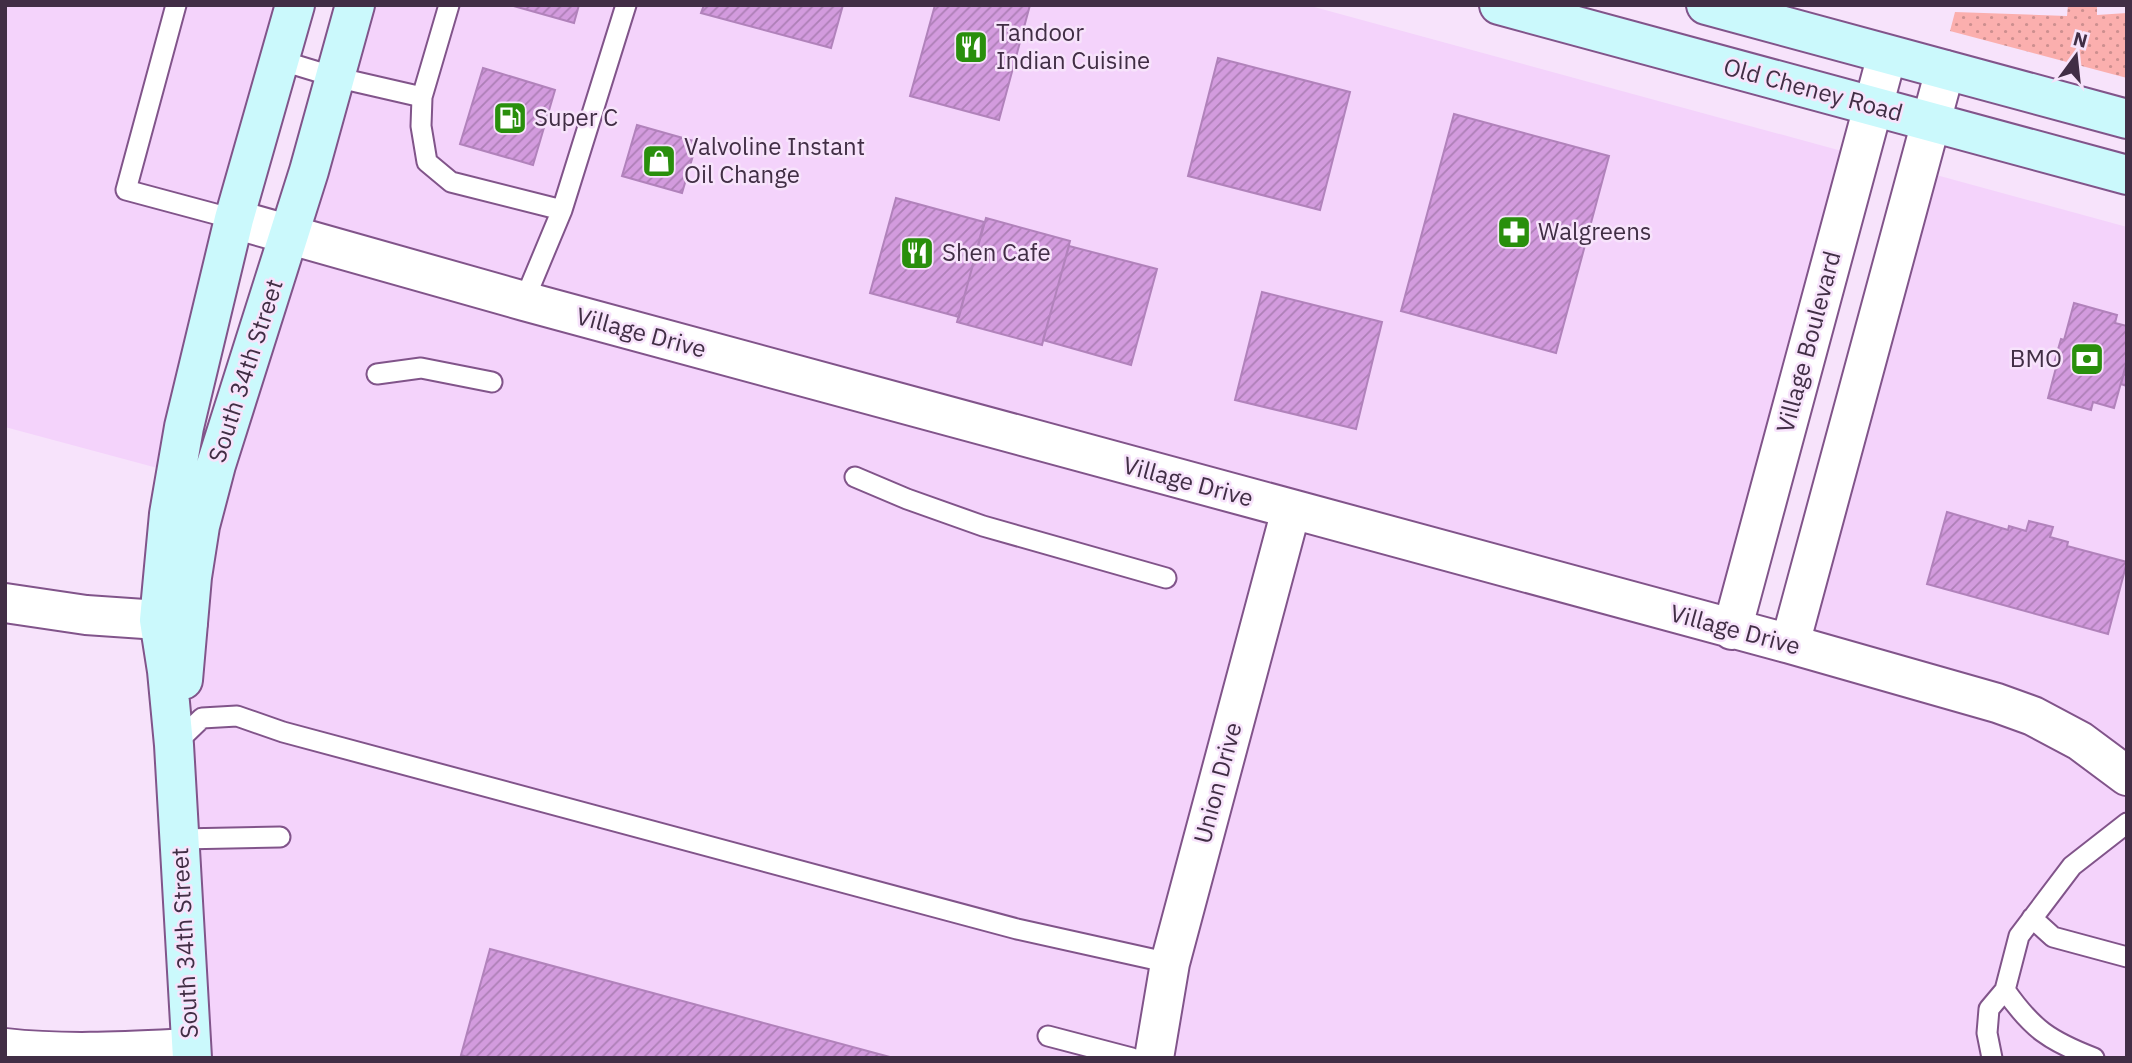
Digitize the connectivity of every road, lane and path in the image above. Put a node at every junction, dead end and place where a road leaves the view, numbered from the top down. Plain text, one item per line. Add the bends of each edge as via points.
1 (176, 5) edge
2 (295, 5) edge
3 (355, 5) edge
4 (449, 5) edge
5 (626, 5) edge
6 (1499, 5) edge
7 (1706, 5) edge
8 (1887, 55) junction
9 (279, 60) junction
10 (1945, 69) junction
11 (335, 77) junction
12 (422, 97) junction
13 (1873, 107) junction
14 (2127, 119) edge
15 (1930, 122) junction
16 (2127, 175) edge
17 (562, 210) junction
18 (234, 219) junction
19 (289, 235) junction
20 (524, 302) junction
21 (377, 374) dead end
22 (492, 382) dead end
23 (855, 477) dead end
24 (1291, 510) junction
25 (1166, 578) dead end
26 (5, 603) edge
27 (174, 621) junction
28 (1732, 629) junction
29 (1790, 644) junction
30 (174, 745) junction
31 (2127, 776) edge
32 (2127, 823) edge
33 (280, 837) dead end
34 (180, 839) junction
35 (2032, 918) junction
36 (2127, 957) edge
37 (1170, 963) junction
38 (2004, 990) junction
39 (1048, 1036) dead end
40 (5, 1048) edge
41 (2056, 1051) edge
42 (191, 1053) edge
43 (1132, 1058) edge
44 (1154, 1058) edge
45 (1992, 1058) edge
46 (2094, 1058) edge

1 - 18 lane via 126,190
2 - 9 street, South 34th Street
3 - 11 street, South 34th Street
4 - 12 lane
5 - 17 lane
6 - 13 street, Old Cheney Road
7 - 8 street
8 - 10 street
8 - 13 street, Village Boulevard
9 - 11 lane
9 - 18 street, South 34th Street
10 - 14 street
10 - 15 street
11 - 12 lane
11 - 19 street, South 34th Street
12 - 17 lane via 427,162 451,182
13 - 15 street, Old Cheney Road
13 - 28 street, Village Boulevard
15 - 16 street, Old Cheney Road
15 - 29 street
17 - 20 lane
18 - 19 street, Village Drive
18 - 27 street, South 34th Street via 184,427 169,514
19 - 20 street, Village Drive
19 - 27 street, South 34th Street via 216,465 192,578
20 - 24 street, Village Drive
21 - 22 lane via 421,368
23 - 25 lane via 983,526
24 - 28 street, Village Drive
24 - 37 street, Union Drive
26 - 27 street
27 - 30 street, South 34th Street
28 - 29 street, Village Drive
29 - 31 street, Village Drive via 2033,716 2087,745
30 - 34 street, South 34th Street
30 - 37 lane via 202,718 237,716 1008,926
32 - 35 lane via 2072,866
33 - 34 lane
34 - 42 street, South 34th Street
35 - 36 lane via 2053,937
35 - 38 lane via 2019,936
37 - 44 street, Union Drive
38 - 41 lane
38 - 45 lane via 1989,1009
39 - 43 lane
40 - 42 street
41 - 46 lane

